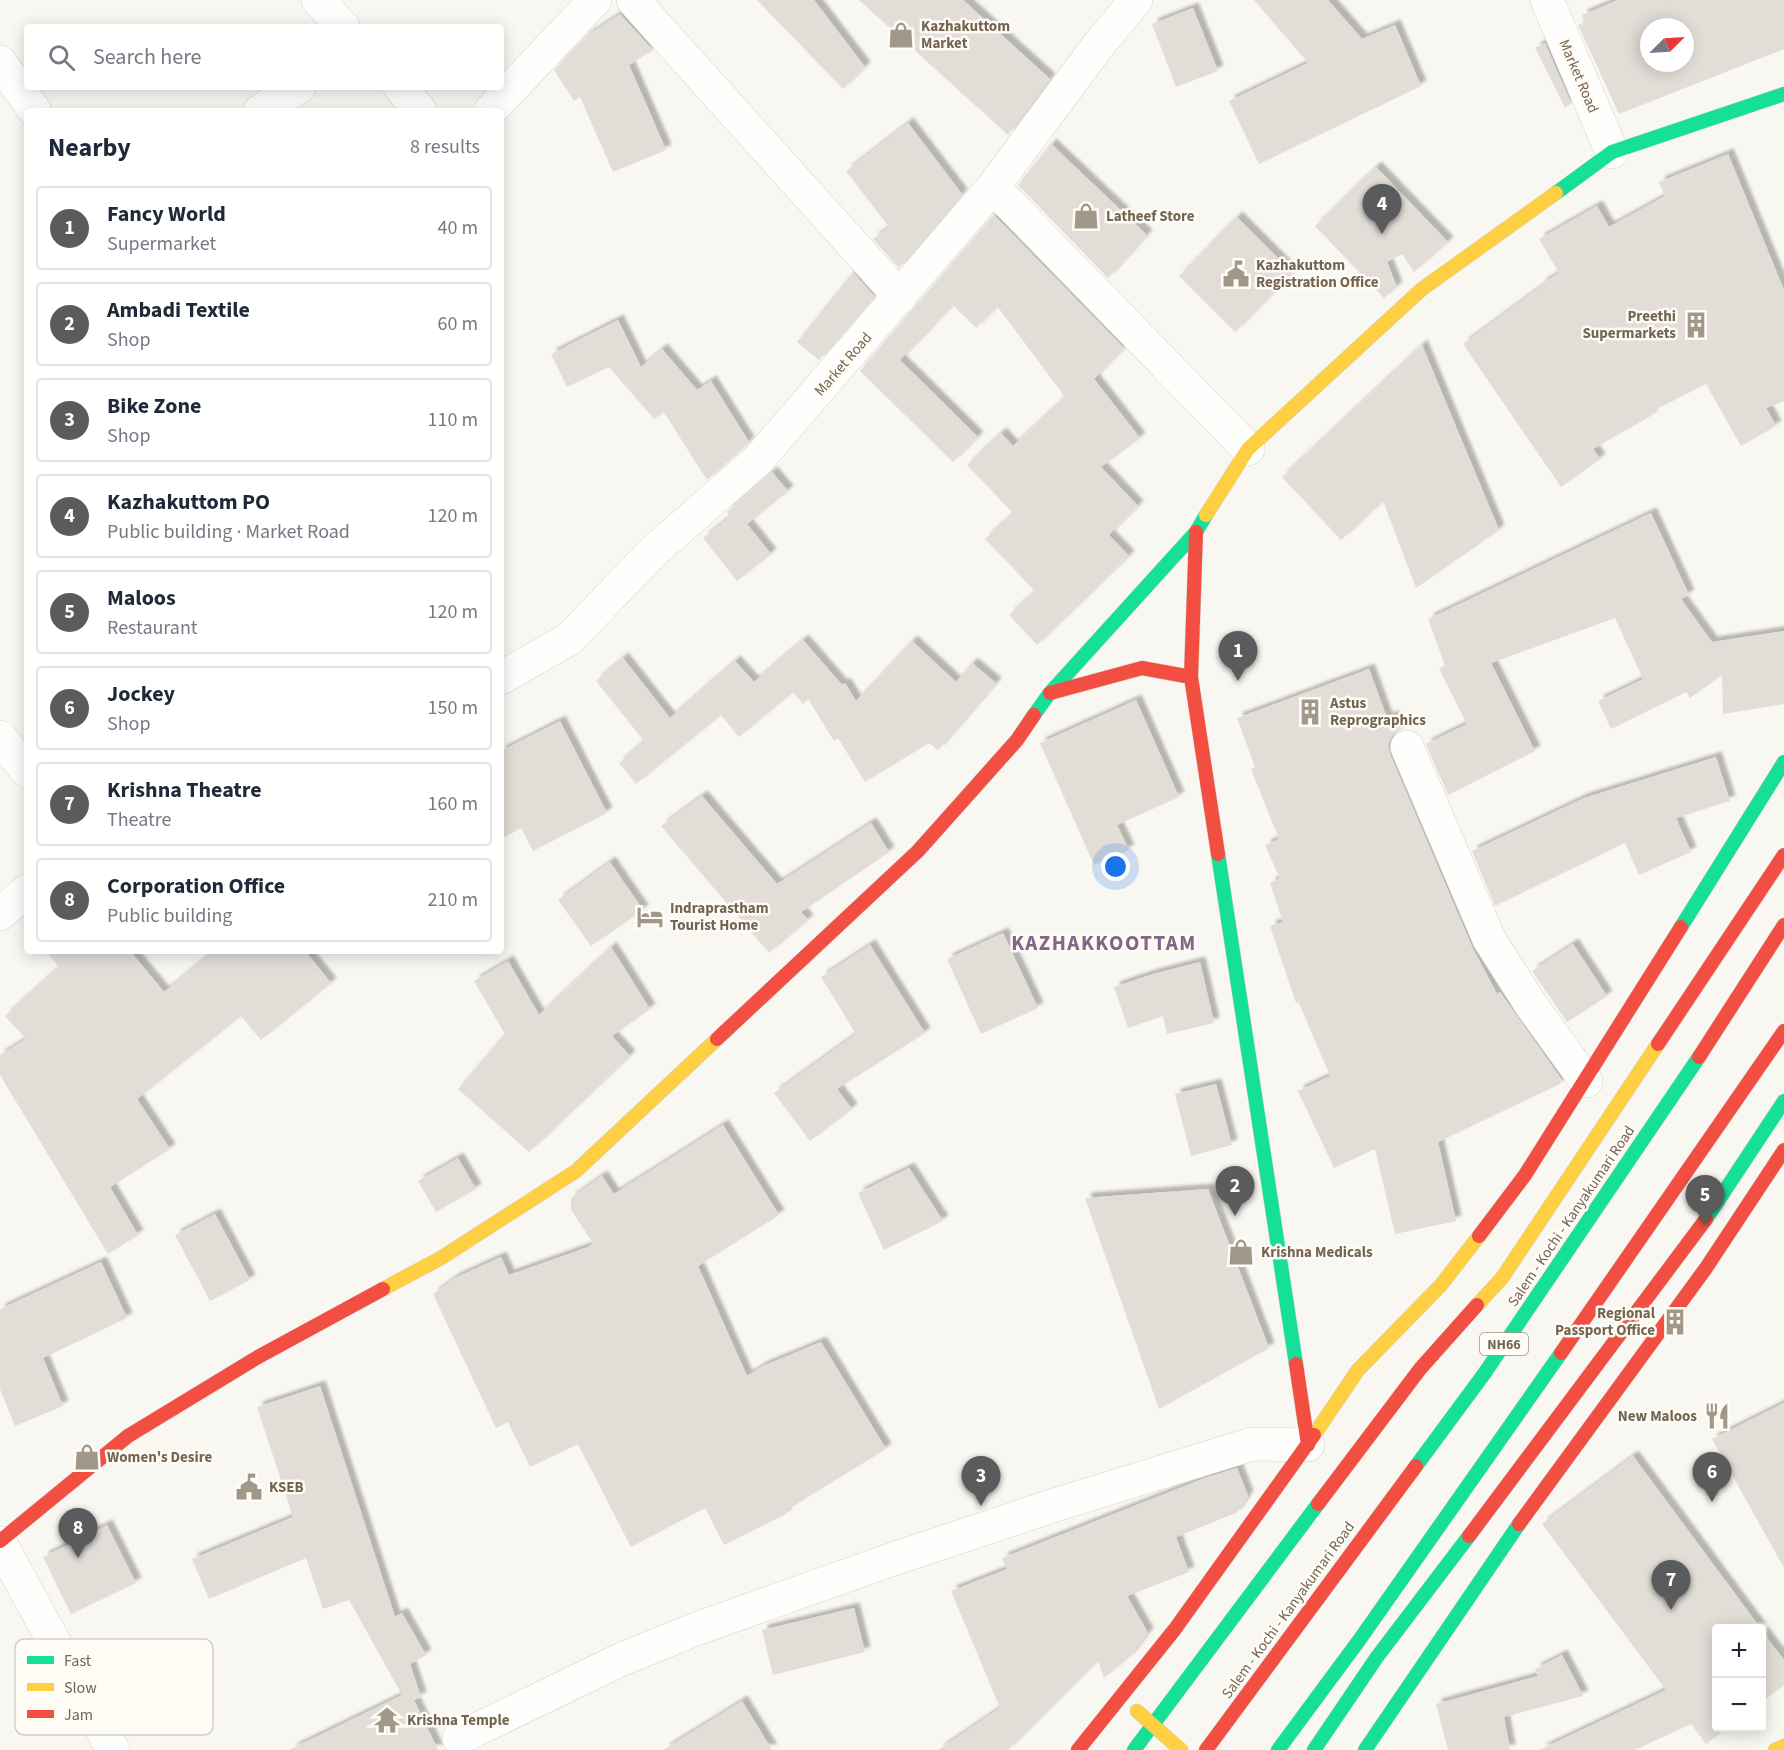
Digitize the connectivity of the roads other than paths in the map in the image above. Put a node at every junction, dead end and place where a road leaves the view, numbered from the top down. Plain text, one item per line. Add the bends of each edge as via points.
1 (318, 0) edge
2 (595, 0) edge
3 (633, 0) edge
4 (1136, 0) edge
5 (1547, 0) edge
6 (340, 24) edge
7 (0, 62) edge
8 (294, 90) edge
9 (402, 90) edge
10 (1784, 94) edge
11 (33, 108) edge
12 (265, 108) edge
13 (418, 108) edge
14 (493, 108) edge
15 (1612, 152) junction
16 (993, 187) junction
17 (900, 297) junction
18 (1248, 449) junction
19 (1196, 532) junction
20 (504, 676) edge
21 (1191, 677) junction
22 (1049, 694) junction
23 (0, 737) edge
24 (1407, 747) dead end
25 (1784, 762) edge
26 (24, 767) edge
27 (1784, 855) edge
28 (24, 894) edge
29 (0, 914) edge
30 (1784, 926) edge
31 (1784, 1031) edge
32 (1586, 1081) junction
33 (1784, 1101) edge
34 (1783, 1153) edge
35 (1308, 1445) junction
36 (0, 1542) edge
37 (53, 1639) edge
38 (1120, 1696) junction
39 (1153, 1725) junction
40 (105, 1735) edge
41 (459, 1738) dead end
42 (1784, 1746) edge
43 (113, 1750) edge
44 (1078, 1750) edge
45 (1134, 1750) edge
46 (1181, 1750) edge
47 (1206, 1750) edge
48 (1278, 1750) edge
49 (1314, 1750) edge
50 (1365, 1750) edge
51 (1775, 1750) edge

1 - 6 street
2 - 14 street
3 - 17 street
4 - 16 street, Market Road
5 - 15 street, Market Road
7 - 11 street
8 - 12 street
9 - 13 street
10 - 15 main road
15 - 18 main road via 1422,289
16 - 17 street, Market Road
16 - 18 street
17 - 20 street, Market Road via 757,462 654,551 568,639
18 - 19 main road
19 - 21 main road
19 - 22 main road
21 - 22 main road via 1142,668
21 - 35 main road
22 - 36 main road via 1017,740 918,851 576,1171 441,1258 258,1357 128,1436
23 - 26 street
24 - 32 street via 1489,939
25 - 32 main road
27 - 39 main road via 1502,1278 1420,1369
28 - 29 street
30 - 47 main road, Salem - Kochi - Kanyakumari Road / NH66 via 1484,1374
31 - 48 main road via 1669,1200
32 - 35 main road via 1525,1175 1441,1285 1358,1371
33 - 49 main road via 1688,1246 1377,1657
34 - 50 main road via 1706,1268 1513,1532
35 - 38 main road via 1175,1629
35 - 41 street via 1252,1444 904,1556 652,1646
36 - 37 street
38 - 39 main road
38 - 44 main road
39 - 45 main road
39 - 46 main road
40 - 43 street
42 - 51 main road

